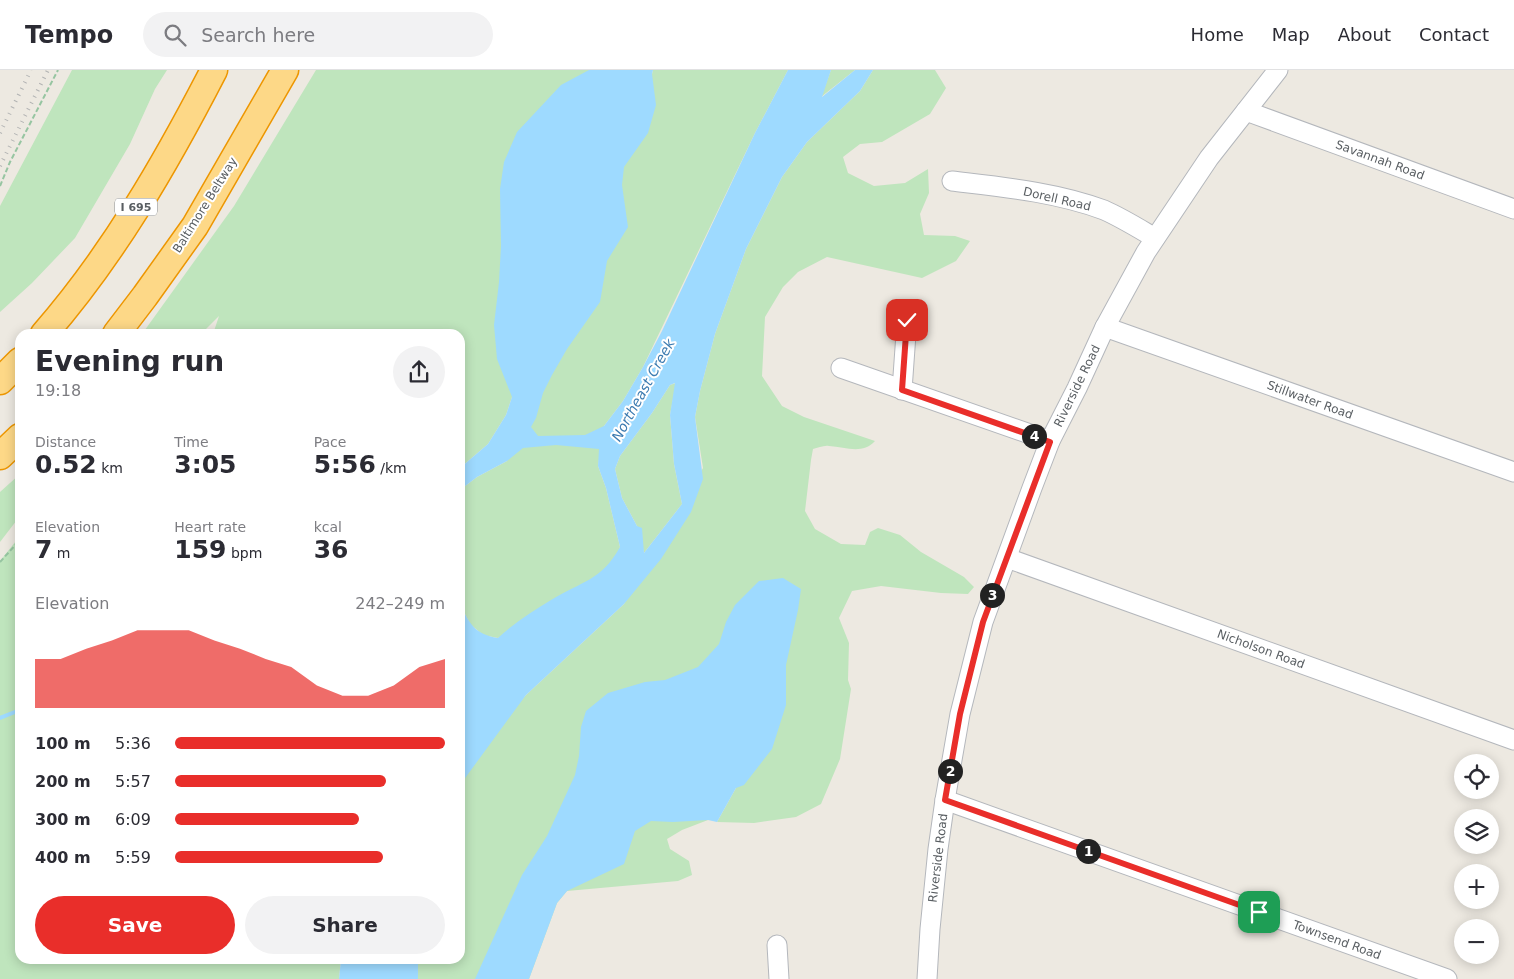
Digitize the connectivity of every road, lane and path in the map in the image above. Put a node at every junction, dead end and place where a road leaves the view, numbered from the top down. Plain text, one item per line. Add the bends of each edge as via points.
1 (58, 70) edge
2 (214, 70) edge
3 (285, 70) edge
4 (1278, 70) edge
5 (1246, 110) junction
6 (952, 181) dead end
7 (0, 186) edge
8 (1514, 209) edge
9 (1155, 238) junction
10 (907, 320) dead end
11 (1105, 327) junction
12 (48, 329) edge
13 (120, 329) edge
14 (15, 366) edge
15 (841, 368) dead end
16 (0, 380) edge
17 (902, 390) junction
18 (15, 442) edge
19 (1050, 442) junction
20 (0, 456) edge
21 (1514, 472) edge
22 (15, 546) edge
23 (1007, 558) junction
24 (0, 562) edge
25 (1514, 740) edge
26 (945, 800) junction
27 (777, 945) dead end
28 (779, 979) edge
29 (927, 979) edge
30 (1447, 979) edge

1 - 7 path
2 - 12 highway, I 695 via 135,209 101,262
3 - 13 highway, Baltimore Beltway via 194,226
4 - 5 street, Riverside Road
5 - 8 street, Savannah Road
5 - 9 street, Riverside Road
6 - 9 street, Dorell Road via 1076,201 1105,211
9 - 11 street, Riverside Road
10 - 17 street
11 - 19 street, Riverside Road
11 - 21 street, Stillwater Road
14 - 16 highway
15 - 17 street
17 - 19 street
18 - 20 highway
19 - 23 street, Riverside Road
22 - 24 path
23 - 25 street, Nicholson Road
23 - 26 street, Riverside Road via 983,622 972,663
26 - 29 street, Riverside Road
26 - 30 street, Townsend Road
27 - 28 street

